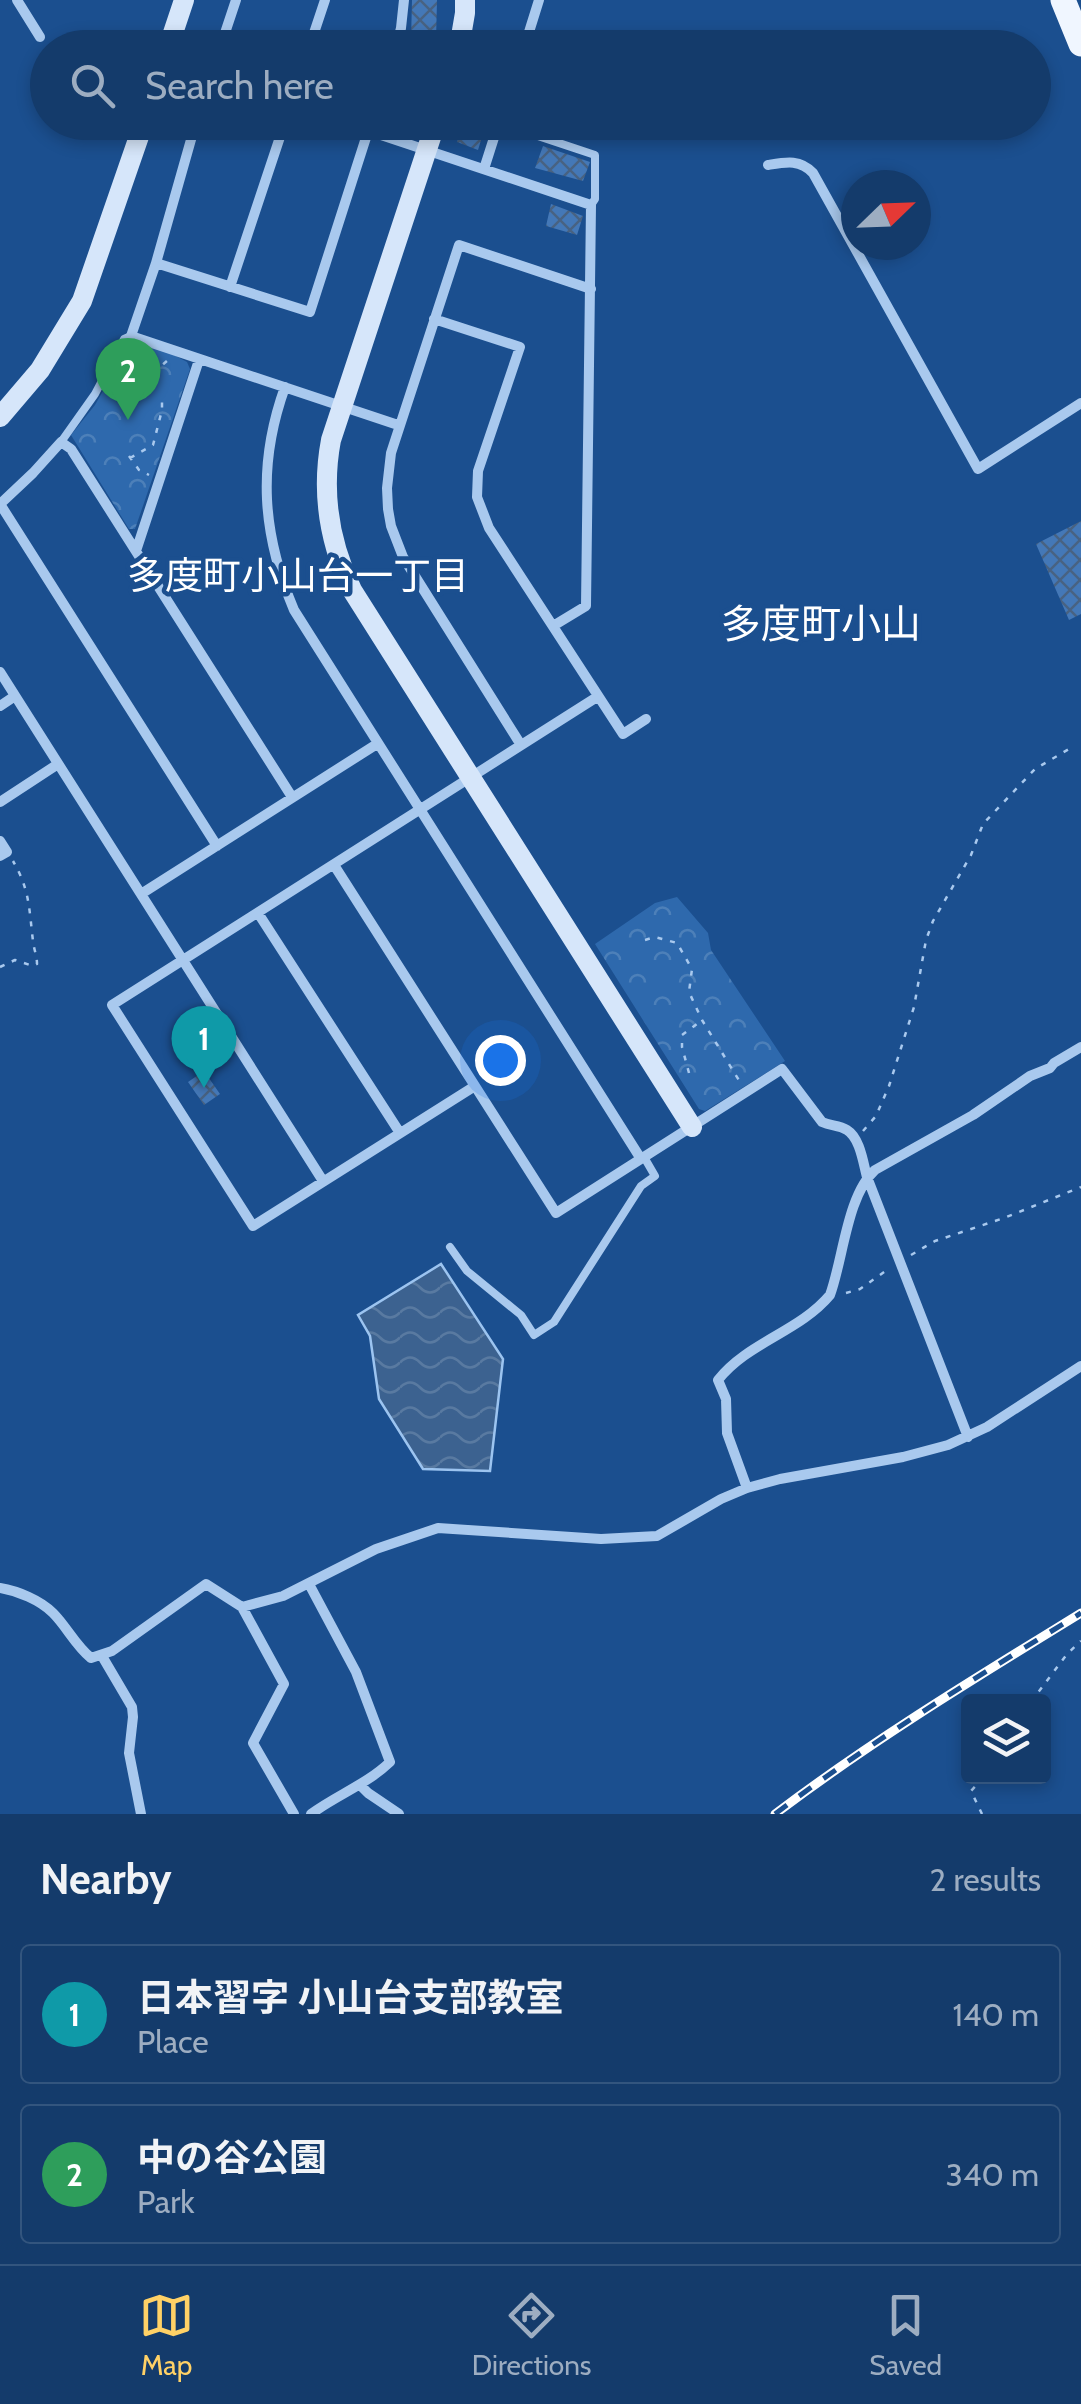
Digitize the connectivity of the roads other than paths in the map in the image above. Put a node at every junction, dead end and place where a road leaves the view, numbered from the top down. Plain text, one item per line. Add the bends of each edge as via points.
1 (17, 0) edge
2 (184, 0) edge
3 (236, 0) edge
4 (325, 0) edge
5 (404, 0) edge
6 (464, 0) edge
7 (539, 0) edge
8 (1062, 0) edge
9 (36, 30) edge
10 (174, 30) edge
11 (226, 30) edge
12 (315, 30) edge
13 (401, 30) edge
14 (463, 30) edge
15 (530, 30) edge
16 (1081, 44) edge
17 (138, 140) edge
18 (191, 140) edge
19 (278, 140) edge
20 (366, 140) edge
21 (401, 140) edge
22 (430, 140) edge
23 (494, 140) edge
24 (549, 140) edge
25 (427, 151) junction
26 (768, 166) dead end
27 (484, 170) junction
28 (590, 206) junction
29 (156, 262) junction
30 (230, 288) junction
31 (591, 289) junction
32 (434, 319) junction
33 (131, 336) junction
34 (199, 360) junction
35 (285, 387) junction
36 (1081, 403) edge
37 (341, 406) junction
38 (0, 417) edge
39 (398, 425) junction
40 (61, 442) junction
41 (0, 504) edge
42 (136, 551) junction
43 (553, 626) junction
44 (0, 672) edge
45 (16, 696) junction
46 (597, 696) junction
47 (0, 706) edge
48 (646, 719) dead end
49 (377, 744) junction
50 (522, 746) junction
51 (58, 764) junction
52 (471, 777) junction
53 (292, 798) junction
54 (0, 802) edge
55 (420, 810) junction
56 (217, 846) junction
57 (334, 865) junction
58 (141, 894) junction
59 (258, 913) junction
60 (184, 960) junction
61 (1081, 1047) edge
62 (475, 1086) junction
63 (692, 1127) junction
64 (400, 1133) junction
65 (642, 1158) junction
66 (867, 1177) junction
67 (324, 1181) junction
68 (450, 1247) dead end
69 (1081, 1366) edge
70 (968, 1437) junction
71 (748, 1488) junction
72 (309, 1584) junction
73 (0, 1588) edge
74 (242, 1607) junction
75 (102, 1656) junction
76 (360, 1784) junction
77 (141, 1814) edge
78 (294, 1814) edge
79 (312, 1814) edge
80 (400, 1814) edge

1 - 9 street
2 - 10 street
3 - 11 street
4 - 12 street
5 - 13 street
6 - 14 street
7 - 15 street
8 - 16 main road
17 - 38 street via 82,301 40,370
18 - 29 street
19 - 30 street
20 - 30 street via 310,312
21 - 25 street
22 - 25 street
23 - 27 street
24 - 28 lane via 594,155
25 - 27 street
25 - 37 street
26 - 36 street via 795,162 813,173 978,469
27 - 28 street
28 - 31 street
29 - 30 street
29 - 33 street
31 - 32 street via 459,244
31 - 43 street via 586,606
32 - 39 street
32 - 43 street via 520,347 478,472 477,497 483,518
33 - 34 street
33 - 40 lane
34 - 35 street
34 - 42 street
35 - 37 street
35 - 49 street via 266,473 276,560 294,610
37 - 39 street
37 - 52 street via 326,480 329,528 342,569
39 - 50 street via 387,488 396,542
40 - 41 street
40 - 42 street
41 - 56 street
42 - 53 street
43 - 46 street
44 - 45 street
45 - 47 street
45 - 51 street
46 - 48 street via 622,734
46 - 50 street
49 - 53 street
49 - 55 street
50 - 52 street
51 - 54 street
51 - 58 street
52 - 55 street
52 - 63 street
53 - 56 street
55 - 57 street
55 - 65 street
56 - 58 street
57 - 59 street
57 - 62 street
58 - 60 street
59 - 60 street
59 - 64 street
60 - 67 street
60 - 67 street via 112,1006 254,1226
61 - 66 street
62 - 64 street
62 - 65 street via 556,1213
63 - 65 street
63 - 66 street via 782,1070 822,1122 855,1136
64 - 67 street
65 - 68 lane via 655,1176 641,1186 554,1322 534,1334
66 - 70 street
66 - 71 street via 830,1296 718,1380 727,1433
69 - 70 street
70 - 71 street
71 - 72 street via 657,1536 600,1539 438,1528 376,1549
72 - 74 street
72 - 76 street via 356,1672 390,1762
73 - 75 street via 51,1610 80,1649 91,1658
74 - 75 street via 206,1584
74 - 78 street via 284,1684 254,1743
75 - 77 street via 132,1707 129,1753
76 - 79 street
76 - 80 street

